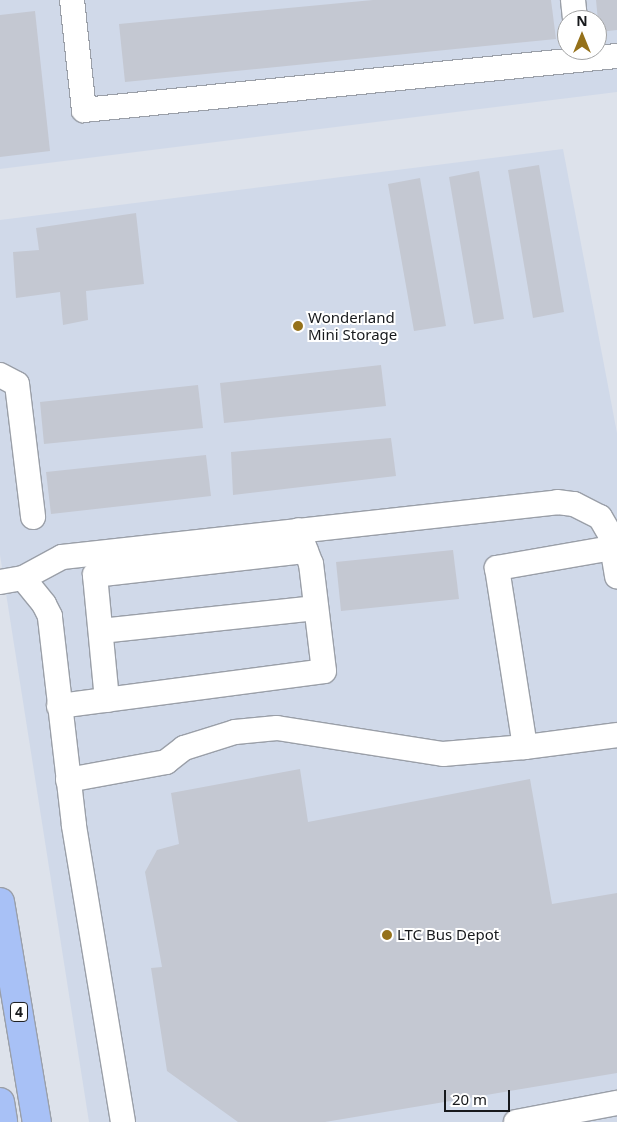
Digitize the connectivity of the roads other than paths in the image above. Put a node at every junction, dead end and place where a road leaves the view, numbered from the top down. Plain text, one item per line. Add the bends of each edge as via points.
1 (72, 0) edge
2 (557, 57) edge
3 (0, 375) edge
4 (33, 517) dead end
5 (302, 541) junction
6 (612, 548) junction
7 (617, 576) edge
8 (23, 578) junction
9 (0, 582) edge
10 (316, 608) junction
11 (101, 631) junction
12 (107, 700) junction
13 (59, 706) junction
14 (617, 735) edge
15 (525, 747) junction
16 (68, 780) junction
17 (0, 902) edge
18 (0, 1102) edge
19 (617, 1103) edge
20 (3, 1122) edge
21 (37, 1122) edge
22 (123, 1122) edge
23 (516, 1122) edge

1 - 2 lane via 84,110
3 - 4 lane via 17,384
5 - 6 lane via 557,502 574,504 600,517 610,534
5 - 8 lane via 62,557
5 - 10 lane via 311,564
5 - 11 lane via 95,575
6 - 7 lane
6 - 15 lane via 497,568
8 - 9 lane
8 - 13 lane via 50,616
10 - 11 lane
10 - 12 lane via 324,671
11 - 12 lane
12 - 13 lane
13 - 16 lane
14 - 15 lane
15 - 16 lane via 443,754 277,728 235,732 184,748 166,762
16 - 22 lane
17 - 21 main road, 4
18 - 20 main road
19 - 23 lane

